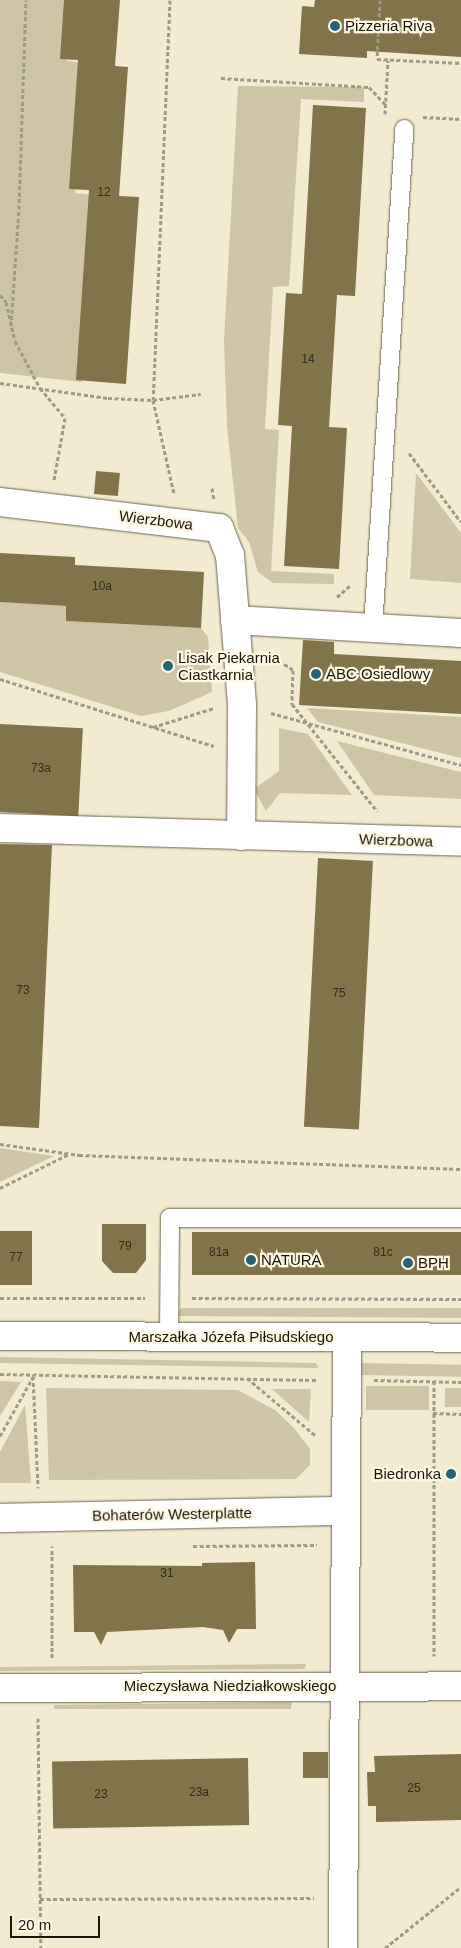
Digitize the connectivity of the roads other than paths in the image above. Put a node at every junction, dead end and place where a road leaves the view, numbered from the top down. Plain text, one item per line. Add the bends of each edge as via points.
1 (404, 129) dead end
2 (0, 502) edge
3 (235, 626) junction
4 (373, 628) junction
5 (461, 633) edge
6 (0, 828) edge
7 (241, 836) junction
8 (461, 842) edge
9 (461, 1218) edge
10 (0, 1336) edge
11 (169, 1337) junction
12 (347, 1337) junction
13 (461, 1338) edge
14 (344, 1511) junction
15 (0, 1518) edge
16 (343, 1686) junction
17 (461, 1686) edge
18 (0, 1688) edge
19 (342, 1948) edge

1 - 4 lane
2 - 3 street, Wierzbowa via 219,528 230,555
3 - 4 street
3 - 7 street, Wierzbowa via 242,705 239,754
4 - 5 street
6 - 7 street, Wierzbowa
7 - 8 street, Wierzbowa
9 - 11 lane via 170,1218
10 - 11 street, Marszałka Józefa Piłsudskiego
11 - 12 street, Marszałka Józefa Piłsudskiego
12 - 13 street, Marszałka Józefa Piłsudskiego
12 - 14 street
14 - 15 street, Bohaterów Westerplatte
14 - 16 street
16 - 17 street, Mieczysława Niedziałkowskiego
16 - 18 street, Mieczysława Niedziałkowskiego
16 - 19 street

